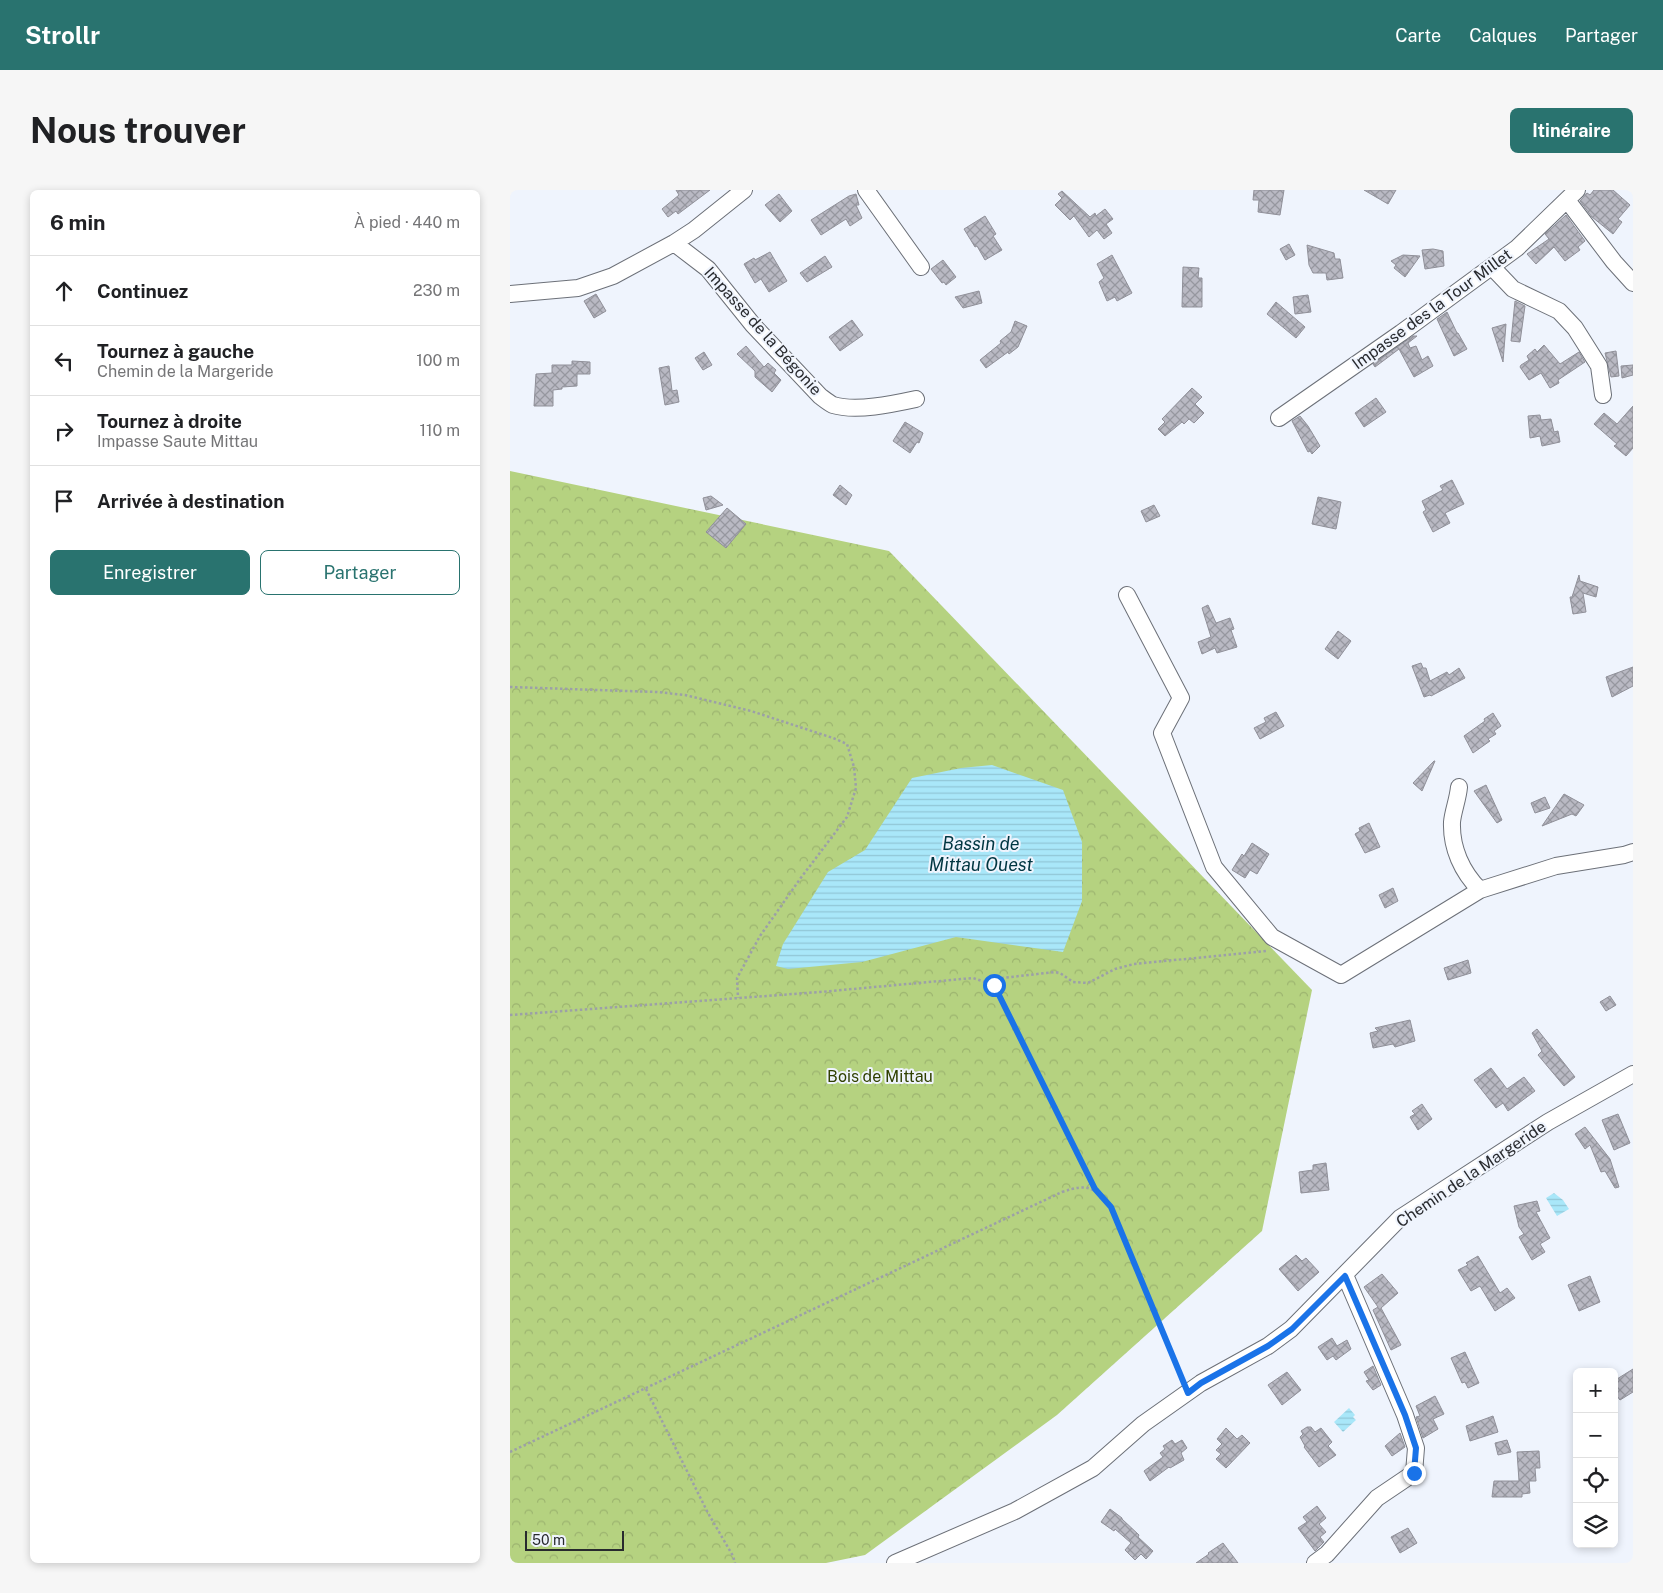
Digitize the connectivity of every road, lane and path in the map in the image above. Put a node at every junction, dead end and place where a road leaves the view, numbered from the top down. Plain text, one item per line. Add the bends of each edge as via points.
1 (744, 190) edge
2 (866, 190) edge
3 (1572, 195) edge
4 (674, 243) junction
5 (1492, 267) junction
6 (921, 268) dead end
7 (1633, 283) edge
8 (510, 294) edge
9 (1603, 395) dead end
10 (916, 399) dead end
11 (1279, 418) dead end
12 (1127, 595) dead end
13 (510, 687) edge
14 (1459, 787) dead end
15 (1633, 852) edge
16 (1480, 890) junction
17 (1290, 947) junction
18 (994, 985) junction
19 (738, 998) junction
20 (510, 1015) edge
21 (1633, 1074) edge
22 (1095, 1189) junction
23 (1345, 1276) junction
24 (646, 1388) junction
25 (1188, 1393) junction
26 (510, 1452) edge
27 (734, 1563) edge
28 (895, 1563) edge
29 (1315, 1563) edge

1 - 4 street
2 - 6 street
3 - 5 street, Impasse des la Tour Millet via 1517,248
3 - 7 street via 1614,262
4 - 8 street via 613,276 578,288
4 - 10 street, Impasse de la Bégonie via 708,269 753,326 832,405 881,406
5 - 9 street via 1513,289 1558,311 1575,328 1598,366
5 - 11 street, Impasse des la Tour Millet
12 - 17 street via 1181,698 1162,733 1214,866 1272,937
13 - 19 path via 685,695 751,710 847,744 856,788 847,817 760,936 736,978
14 - 16 street via 1452,821 1453,843 1463,869
15 - 16 street via 1556,866
16 - 17 street via 1340,975
17 - 18 path via 1134,964 1114,969 1088,983 1073,982 1060,973 1050,972 1002,978
18 - 19 path via 973,978
18 - 22 path
19 - 20 path
21 - 23 street, Chemin de la Margeride via 1548,1122 1400,1218
22 - 24 path via 1078,1186 1062,1192
22 - 25 path via 1111,1207
23 - 25 street, Chemin de la Margeride via 1292,1329
23 - 29 street via 1405,1415 1416,1448 1414,1473 1377,1498
24 - 26 path
24 - 27 path
25 - 28 street, Chemin de la Margeride via 1143,1424 1093,1468 1016,1511

